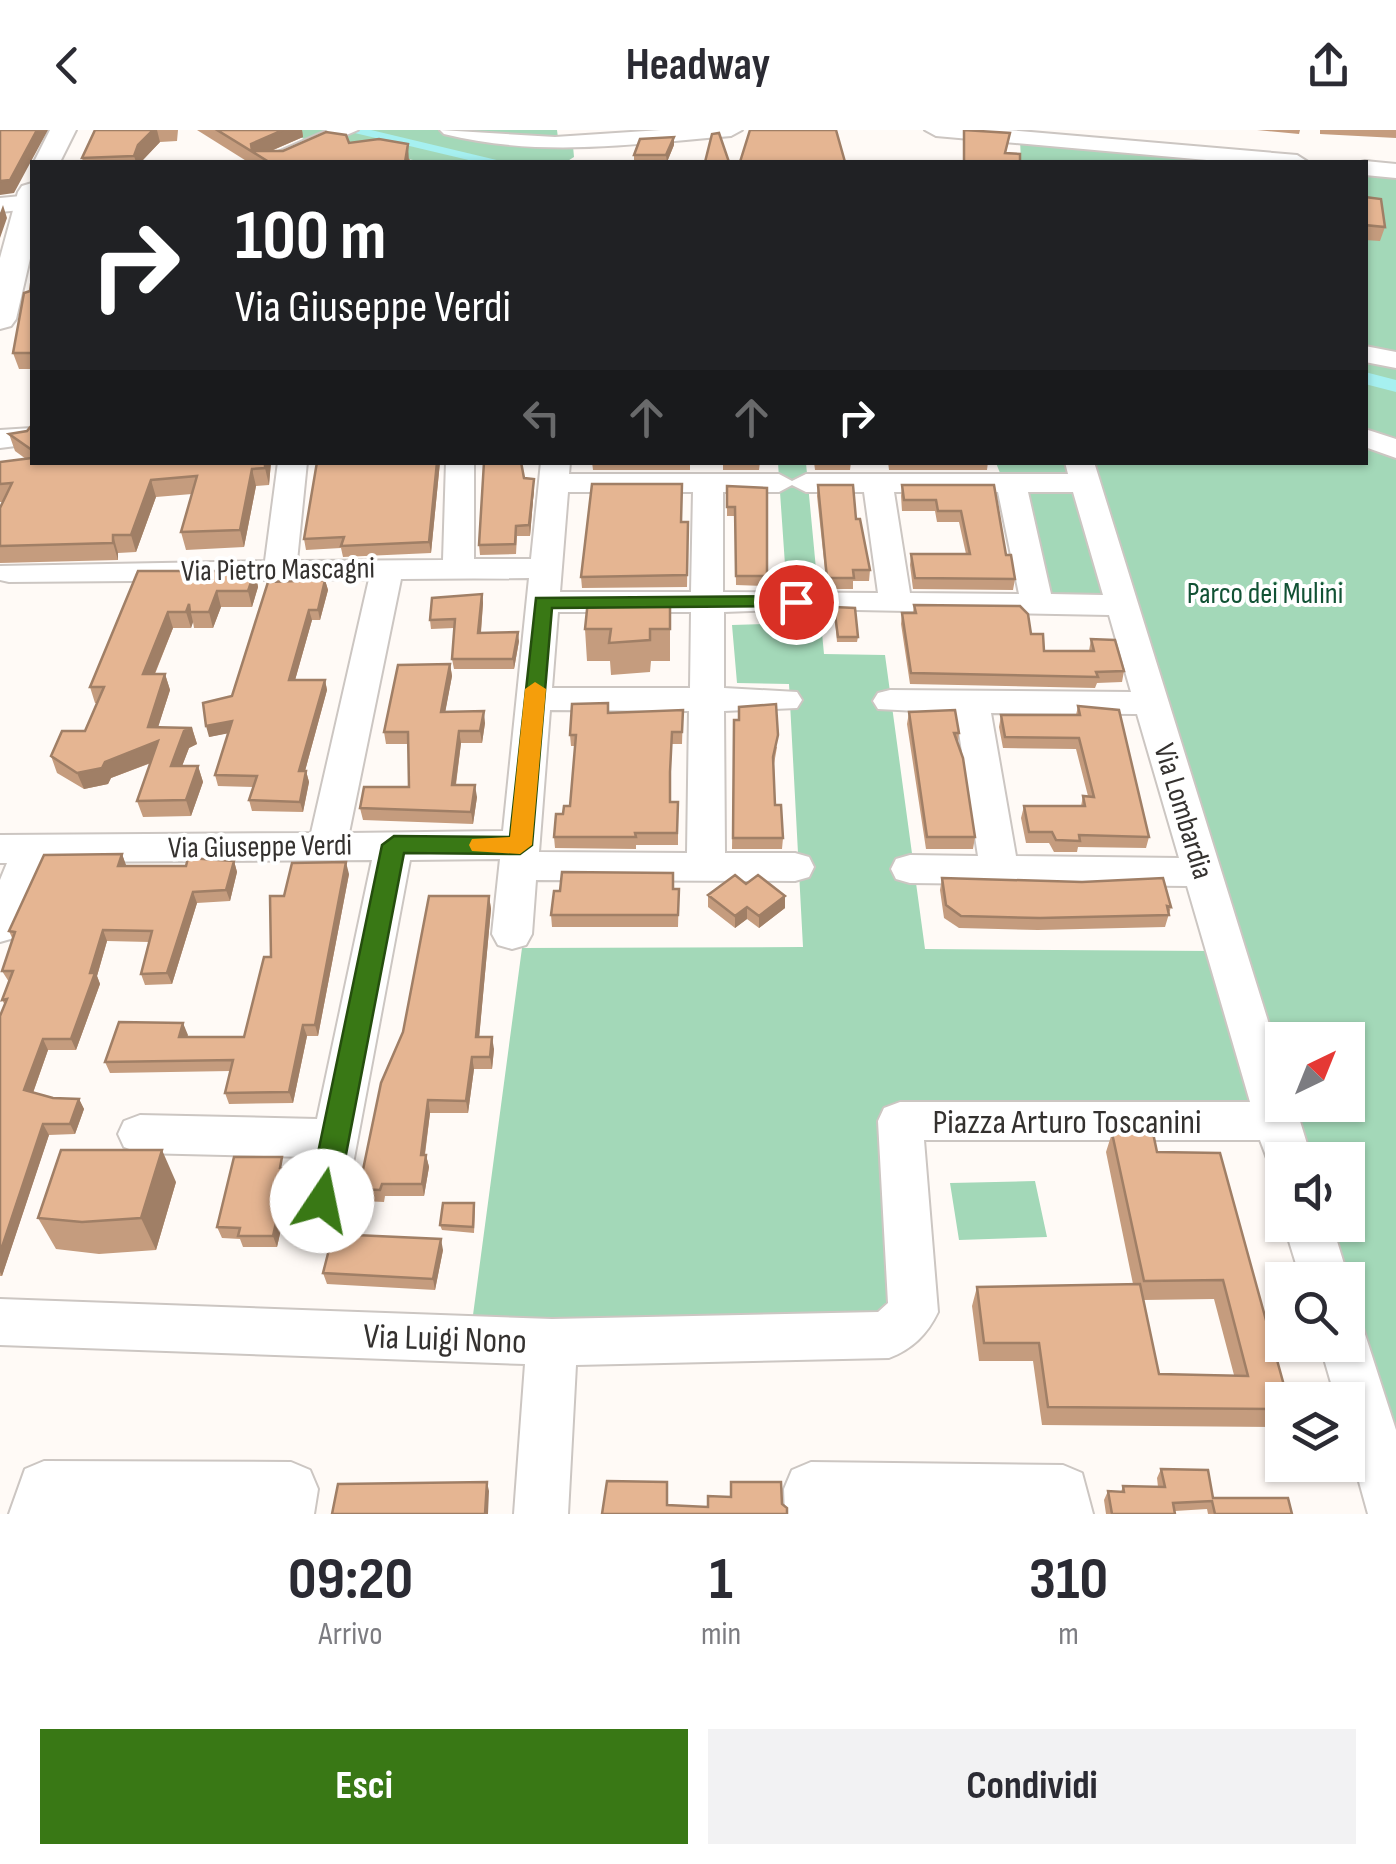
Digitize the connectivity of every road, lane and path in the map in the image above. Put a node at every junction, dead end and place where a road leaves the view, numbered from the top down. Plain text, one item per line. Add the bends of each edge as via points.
1 (63, 130) edge
2 (451, 130) edge
3 (732, 130) edge
4 (938, 130) edge
5 (950, 131) edge
6 (338, 134) edge
7 (503, 140) junction
8 (48, 160) edge
9 (271, 160) edge
10 (560, 160) edge
11 (1274, 160) edge
12 (1368, 168) edge
13 (1396, 170) edge
14 (25, 200) edge
15 (12, 306) edge
16 (1368, 355) edge
17 (1396, 360) edge
18 (30, 436) edge
19 (0, 438) edge
20 (1368, 438) edge
21 (1396, 449) edge
22 (293, 465) edge
23 (460, 465) edge
24 (556, 473) edge
25 (1082, 473) edge
26 (708, 483) junction
27 (878, 483) junction
28 (1011, 483) junction
29 (280, 568) junction
30 (387, 568) junction
31 (458, 568) junction
32 (9, 574) dead end
33 (545, 585) junction
34 (708, 602) junction
35 (896, 602) junction
36 (1037, 604) junction
37 (1122, 605) junction
38 (534, 699) junction
39 (708, 700) junction
40 (785, 700) dead end
41 (890, 701) dead end
42 (972, 702) junction
43 (1151, 702) junction
44 (326, 845) junction
45 (394, 845) junction
46 (16, 849) edge
47 (519, 856) junction
48 (706, 866) junction
49 (795, 868) dead end
50 (910, 869) dead end
51 (998, 870) junction
52 (1202, 872) junction
53 (0, 927) edge
54 (512, 934) dead end
55 (140, 1134) dead end
56 (335, 1138) junction
57 (1283, 1140) edge
58 (322, 1201) dead end
59 (0, 1322) edge
60 (889, 1334) joint
61 (552, 1342) junction
62 (1349, 1362) edge
63 (36, 1514) edge
64 (287, 1514) edge
65 (541, 1514) edge
66 (812, 1514) edge
67 (1066, 1514) edge
68 (1396, 1514) edge

1 - 8 main road
2 - 7 street
3 - 7 street
4 - 5 street
5 - 11 street
6 - 9 street
7 - 10 street
12 - 13 street
14 - 15 main road
16 - 17 street
18 - 19 street
20 - 21 street
22 - 29 street
23 - 31 street
24 - 26 street
24 - 33 street
25 - 28 street
25 - 37 street, Via Lombardia
26 - 27 street
26 - 34 street
27 - 28 street
27 - 35 street
28 - 36 street
29 - 30 street, Via Pietro Mascagni
29 - 32 street, Via Pietro Mascagni
30 - 31 street, Via Pietro Mascagni
30 - 44 street
31 - 33 street, Via Pietro Mascagni
33 - 34 street, Via Pietro Mascagni
33 - 38 street
34 - 35 street, Via Pietro Mascagni
34 - 39 street
35 - 36 street, Via Pietro Mascagni
36 - 37 street, Via Pietro Mascagni
37 - 43 street, Via Lombardia
38 - 39 street
38 - 47 street
39 - 40 street
39 - 48 street
41 - 42 street
42 - 43 street
42 - 51 street
43 - 52 street, Via Lombardia
44 - 45 street, Via Giuseppe Verdi
44 - 46 street, Via Giuseppe Verdi
45 - 47 street, Via Giuseppe Verdi
45 - 56 street
46 - 53 street
47 - 48 street, Via Giuseppe Verdi
47 - 54 street
48 - 49 street, Via Giuseppe Verdi
50 - 51 street
51 - 52 street
52 - 57 street, Via Lombardia
55 - 56 street
56 - 58 street
57 - 60 street, Piazza Arturo Toscanini via 900,1120 913,1312
59 - 61 street, Via Luigi Nono
60 - 61 street, Via Luigi Nono
61 - 65 street
62 - 68 street
63 - 64 street via 44,1488 82,1488 291,1489
66 - 67 street via 810,1488 1062,1492

